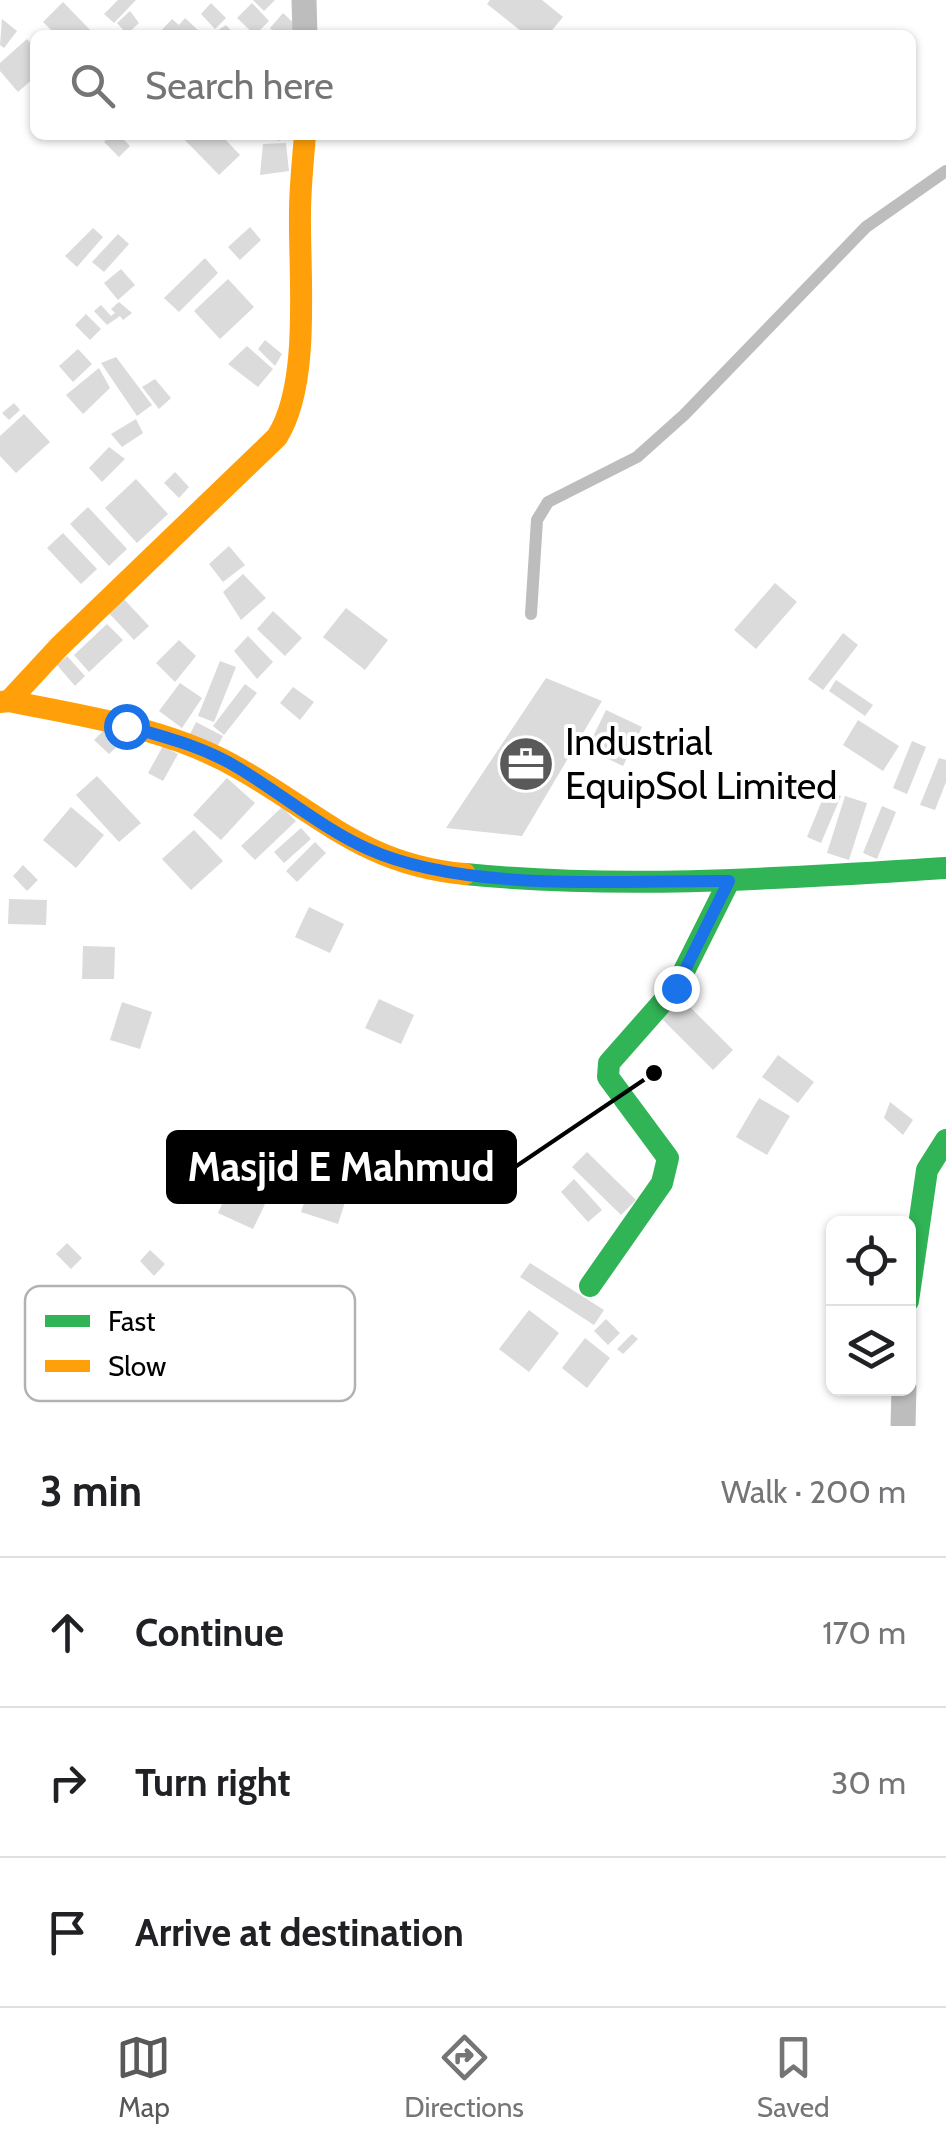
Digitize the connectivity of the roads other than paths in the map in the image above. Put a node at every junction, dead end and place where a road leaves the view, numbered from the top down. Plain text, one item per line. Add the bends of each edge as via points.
1 (304, 0) edge
2 (305, 30) edge
3 (305, 140) edge
4 (946, 171) edge
5 (532, 614) dead end
6 (5, 701) edge
7 (946, 868) edge
8 (729, 881) junction
9 (946, 1140) edge
10 (916, 1245) edge
11 (590, 1286) dead end
12 (904, 1396) edge
13 (903, 1426) edge

1 - 2 street
3 - 6 street via 303,308 289,418
4 - 5 lane via 866,227 637,457 548,502 537,520
6 - 8 street via 184,743 237,767 370,850 430,870 514,879
7 - 8 street
8 - 11 street via 676,988 609,1063 608,1077 668,1158 662,1183
9 - 10 street via 927,1170
12 - 13 street

